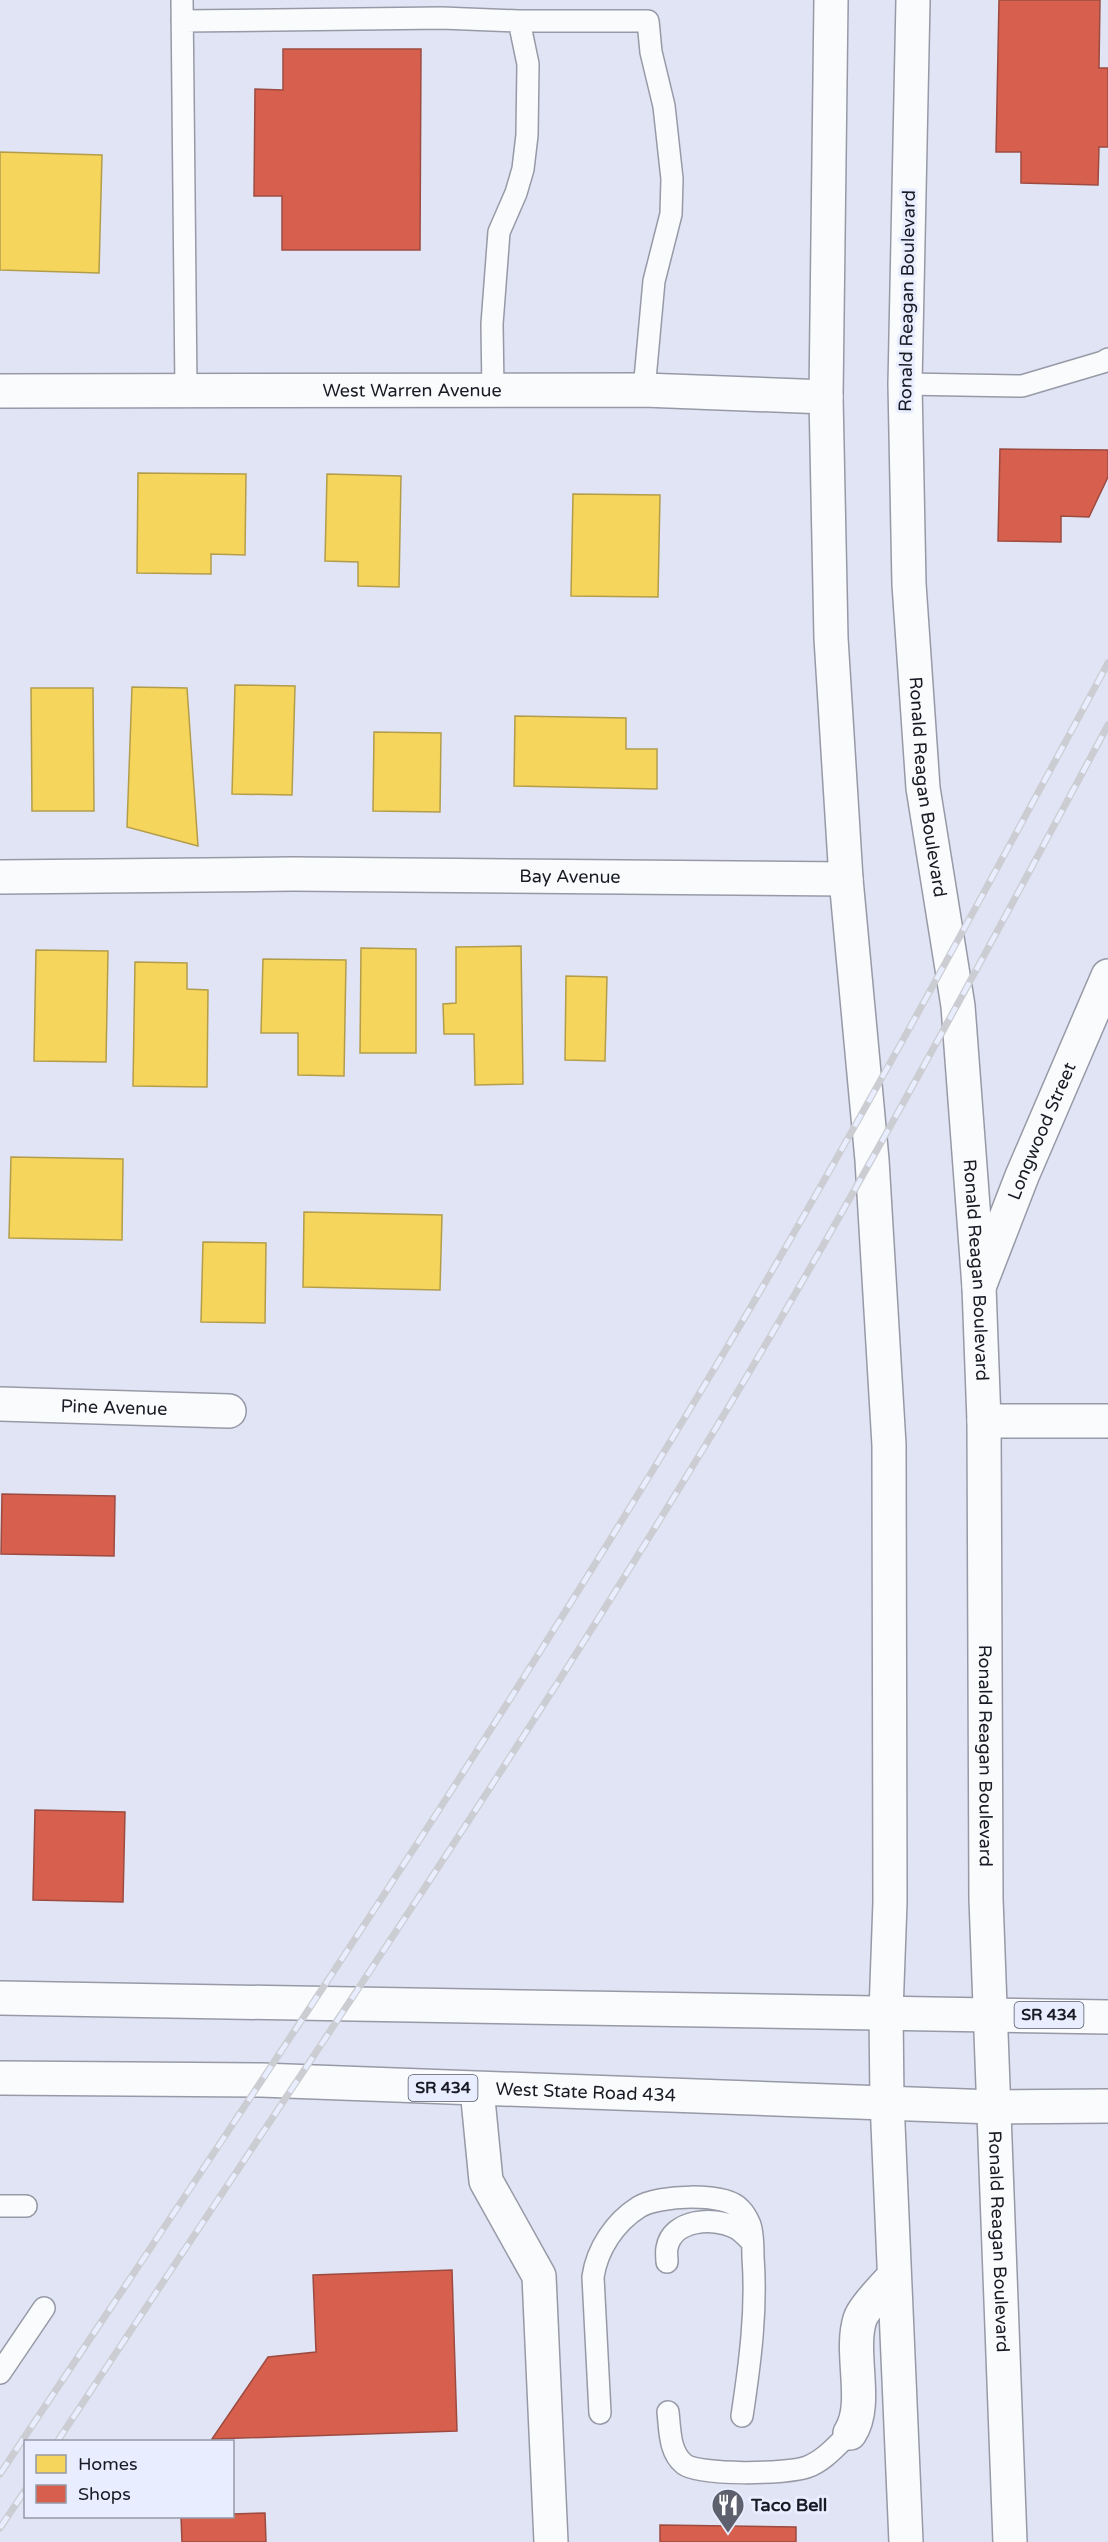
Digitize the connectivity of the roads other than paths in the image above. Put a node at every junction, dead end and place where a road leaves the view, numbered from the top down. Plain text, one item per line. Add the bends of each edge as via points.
1 (182, 0) edge
2 (831, 0) edge
3 (913, 0) edge
4 (182, 21) junction
5 (519, 21) junction
6 (1108, 359) edge
7 (905, 384) junction
8 (186, 390) junction
9 (644, 390) junction
10 (0, 391) edge
11 (493, 391) junction
12 (826, 397) junction
13 (0, 877) edge
14 (846, 879) junction
15 (1106, 989) edge
16 (978, 1287) junction
17 (0, 1404) edge
18 (229, 1411) dead end
19 (984, 1421) junction
20 (1108, 1421) edge
21 (0, 1998) edge
22 (886, 2012) junction
23 (990, 2014) junction
24 (1108, 2017) edge
25 (0, 2078) edge
26 (477, 2089) junction
27 (887, 2101) junction
28 (1108, 2106) edge
29 (993, 2107) junction
30 (0, 2205) edge
31 (26, 2206) dead end
32 (752, 2242) junction
33 (667, 2262) dead end
34 (894, 2276) junction
35 (44, 2308) dead end
36 (0, 2373) edge
37 (668, 2412) dead end
38 (600, 2414) dead end
39 (742, 2416) dead end
40 (850, 2433) joint
41 (551, 2542) edge
42 (906, 2542) edge
43 (1010, 2542) edge

1 - 4 lane
2 - 12 main road
3 - 7 main road, Ronald Reagan Boulevard
4 - 5 lane
4 - 8 lane
5 - 9 lane via 648,21 664,106 672,179 670,214 654,281
5 - 11 lane via 528,64 527,135 523,169 499,232 492,324
6 - 7 lane via 1022,386
7 - 16 main road, Ronald Reagan Boulevard via 909,584 923,788 958,1006
8 - 10 main road, West Warren Avenue
8 - 11 main road, West Warren Avenue
9 - 11 main road, West Warren Avenue
9 - 12 main road, West Warren Avenue
12 - 14 main road via 831,638
13 - 14 main road, Bay Avenue via 293,874
14 - 22 main road via 869,1117 889,1445 890,1902
15 - 16 main road, Longwood Street via 1022,1176
16 - 19 main road, Ronald Reagan Boulevard
17 - 18 main road, Pine Avenue
19 - 20 main road
19 - 23 main road, Ronald Reagan Boulevard
21 - 22 main road, SR 434
22 - 23 main road, SR 434
22 - 27 main road
23 - 24 main road, SR 434
23 - 29 main road, Ronald Reagan Boulevard
25 - 26 main road, West State Road 434 / SR 434 via 261,2080
26 - 27 main road, West State Road 434 / SR 434
26 - 41 main road via 486,2181 539,2276
27 - 29 main road, West State Road 434 / SR 434
27 - 34 main road
28 - 29 main road, SR 434
29 - 43 main road, Ronald Reagan Boulevard
30 - 31 lane
32 - 33 lane via 735,2228 714,2221 690,2223 667,2246
32 - 38 lane via 751,2227 740,2208 716,2198 660,2200 641,2205 622,2220 603,2246 593,2277
32 - 39 lane via 753,2342
34 - 40 main road via 860,2316 856,2337 858,2409
34 - 42 main road
35 - 36 lane
37 - 40 lane via 670,2439 676,2454 684,2465 702,2470 755,2473 808,2467

